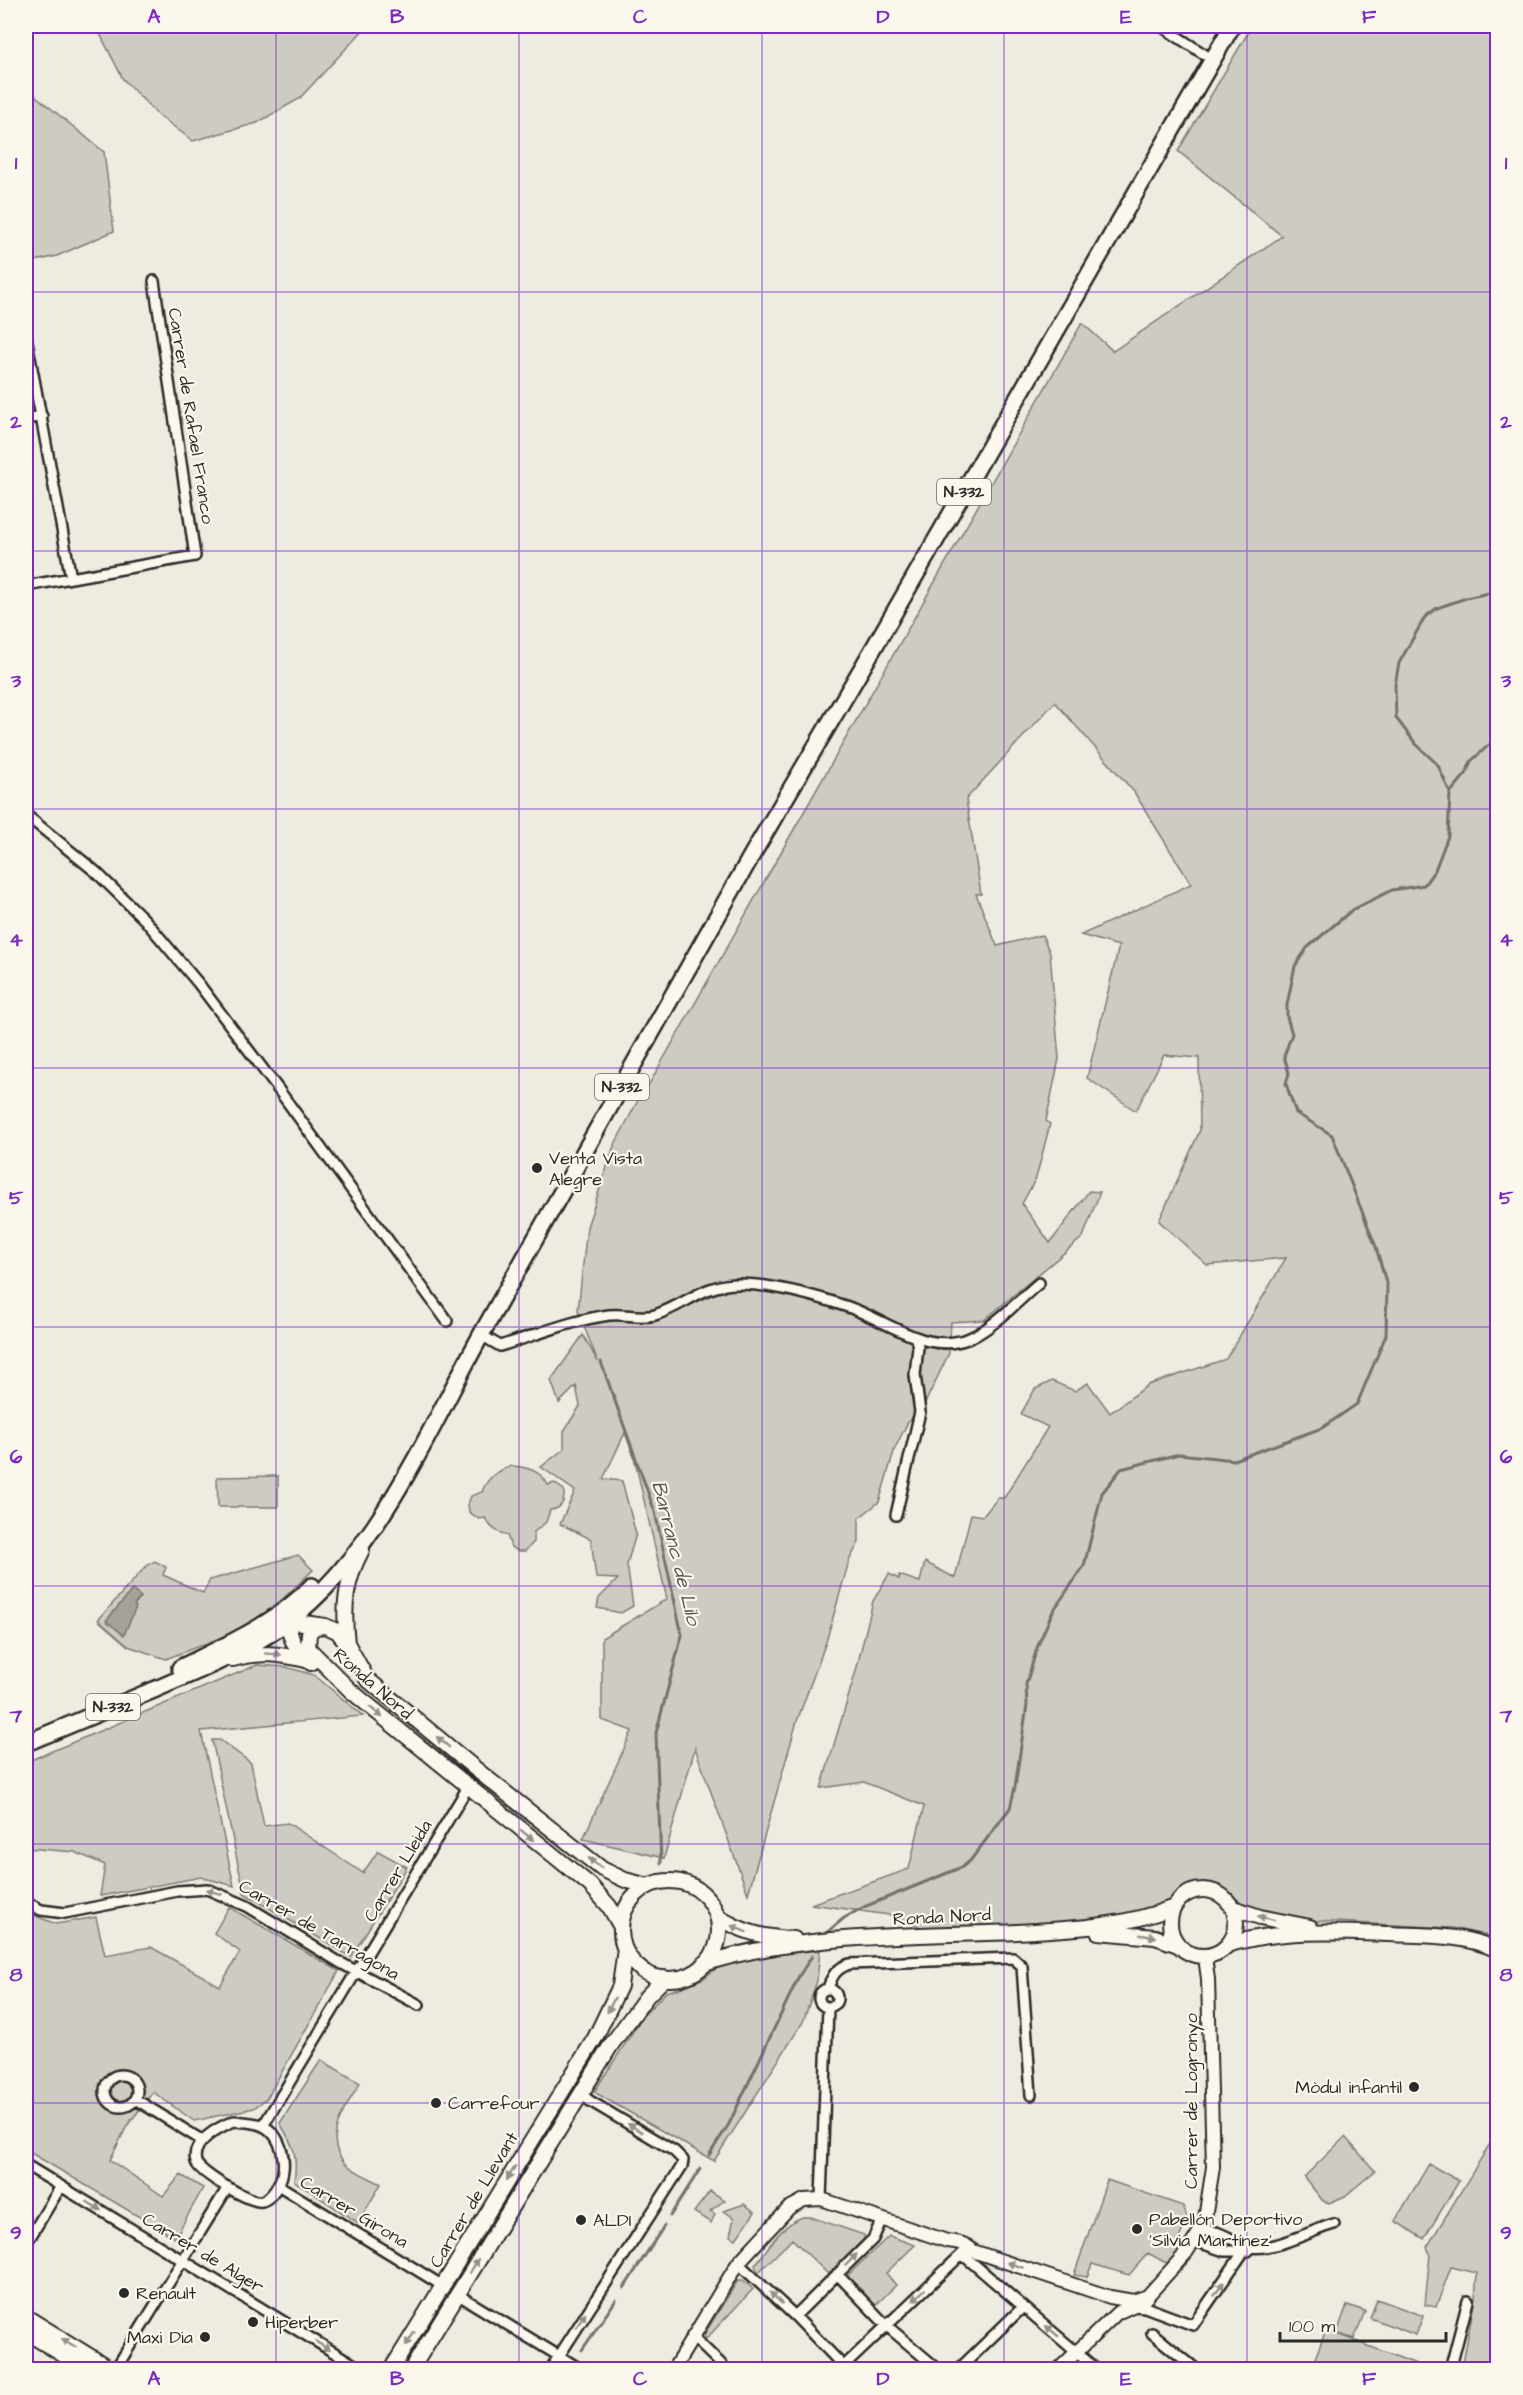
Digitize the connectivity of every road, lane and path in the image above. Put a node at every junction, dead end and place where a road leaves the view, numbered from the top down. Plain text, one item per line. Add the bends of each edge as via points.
1 (1161, 26) edge
2 (1232, 26) edge
3 (1213, 60) junction
4 (154, 281) dead end
5 (26, 336) edge
6 (42, 416) junction
7 (26, 419) edge
8 (71, 578) junction
9 (26, 586) edge
10 (26, 815) edge
11 (1039, 1282) dead end
12 (447, 1321) dead end
13 (481, 1335) junction
14 (916, 1339) junction
15 (471, 1354) junction
16 (896, 1515) dead end
17 (379, 1518) junction
18 (308, 1590) junction
19 (289, 1620) junction
20 (264, 1623) junction
21 (325, 1626) junction
22 (347, 1643) junction
23 (306, 1660) junction
24 (200, 1670) junction
25 (332, 1673) junction
26 (26, 1733) edge
27 (26, 1743) edge
28 (468, 1787) junction
29 (648, 1886) junction
30 (26, 1902) edge
31 (1174, 1907) junction
32 (1233, 1908) junction
33 (717, 1916) junction
34 (621, 1927) junction
35 (1048, 1930) junction
36 (1341, 1932) junction
37 (838, 1940) junction
38 (1230, 1944) junction
39 (1178, 1945) junction
40 (625, 1949) junction
41 (1497, 1950) edge
42 (1205, 1957) junction
43 (704, 1964) junction
44 (357, 1971) junction
45 (665, 1978) junction
46 (419, 2005) dead end
47 (581, 2094) junction
48 (1031, 2095) dead end
49 (135, 2099) dead end
50 (263, 2126) junction
51 (203, 2141) junction
52 (26, 2165) edge
53 (278, 2185) junction
54 (61, 2186) junction
55 (228, 2187) junction
56 (821, 2199) junction
57 (1207, 2214) junction
58 (882, 2219) junction
59 (1334, 2224) dead end
60 (1214, 2230) junction
61 (1197, 2237) junction
62 (26, 2244) edge
63 (1248, 2249) junction
64 (967, 2253) junction
65 (183, 2261) junction
66 (738, 2263) junction
67 (837, 2274) junction
68 (443, 2286) junction
69 (457, 2294) junction
70 (1110, 2297) junction
71 (1145, 2297) junction
72 (1468, 2301) dead end
73 (1134, 2306) junction
74 (1023, 2307) junction
75 (1117, 2313) junction
76 (795, 2316) junction
77 (26, 2317) edge
78 (887, 2326) junction
79 (26, 2332) edge
80 (1152, 2333) dead end
81 (692, 2336) junction
82 (1076, 2351) junction
83 (559, 2355) junction
84 (844, 2368) edge
85 (88, 2370) edge
86 (113, 2370) edge
87 (363, 2370) edge
88 (391, 2370) edge
89 (411, 2370) edge
90 (550, 2370) edge
91 (582, 2370) edge
92 (673, 2370) edge
93 (727, 2370) edge
94 (939, 2370) edge
95 (958, 2370) edge
96 (1058, 2370) edge
97 (1097, 2370) edge
98 (1197, 2370) edge
99 (1450, 2370) edge

1 - 3 street
2 - 3 highway, N-332
3 - 13 highway, N-332 via 753,853
4 - 8 street, Carrer de Rafael Franco via 195,556
5 - 6 street
6 - 7 street
6 - 8 street
8 - 9 street
10 - 12 street via 102,878 145,920 198,983
11 - 14 street via 976,1335 953,1342
13 - 14 street via 500,1346 610,1315 652,1316 704,1290 722,1284 741,1284 845,1306
13 - 15 highway, N-332
14 - 16 street via 920,1412
15 - 17 highway, N-332
15 - 18 highway, N-332 via 364,1524
17 - 19 highway, N-332 via 351,1558
17 - 22 main road via 347,1584
18 - 19 main road
18 - 20 highway, N-332
19 - 20 main road
19 - 21 main road
19 - 23 main road via 289,1632
19 - 24 highway, N-332 via 246,1648
20 - 26 highway, N-332 via 175,1671
21 - 22 main road, Ronda Nord via 337,1631
21 - 25 main road, Ronda Nord via 315,1627 309,1633 308,1648
29 -> 22 main road, Ronda Nord via 602,1869 478,1772 367,1679
24 -> 23 main road via 251,1653
23 - 25 main road
24 - 27 highway, N-332
25 -> 28 main road, Ronda Nord
28 -> 34 main road, Ronda Nord via 590,1885
28 - 44 street, Carrer Lleida
29 - 33 main road, Ronda Nord via 675,1882 690,1886 708,1899
29 - 34 main road via 629,1903
44 -> 30 street, Carrer de Tarragona via 247,1906 207,1889 177,1891 65,1913 41,1910
31 - 32 main road via 1189,1893 1209,1890 1227,1899
31 - 35 main road, Ronda Nord via 1126,1922
31 - 39 main road via 1170,1927
36 -> 32 main road
32 - 38 main road via 1237,1926
37 -> 33 main road, Ronda Nord via 777,1939 734,1928
33 - 43 main road via 718,1938
34 - 40 main road, Ronda Nord
35 - 37 main road, Ronda Nord
35 -> 39 main road, Ronda Nord via 1127,1933
36 - 38 main road via 1258,1936
36 - 41 main road via 1461,1938
37 - 43 main road, Ronda Nord via 755,1950
38 - 42 main road
39 - 42 main road via 1193,1955
40 - 45 main road via 643,1971
40 -> 68 main road, Carrer de Llevant via 620,1986 595,2038
42 - 57 street, Carrer de Logronyo via 1213,2142
43 - 45 main road, Ronda Nord via 686,1976
44 - 46 street, Carrer de Tarragona
44 - 50 street, Carrer Lleida
45 - 47 main road, Carrer de Llevant via 611,2045
69 -> 47 main road, Carrer de Llevant
83 -> 47 street via 683,2160
48 - 56 street via 1022,1966 1018,1960 849,1964 838,1969 828,1989 837,1998 828,2007
49 - 51 street
50 - 51 street via 234,2121 209,2133
50 - 53 street via 280,2145 283,2173
51 - 55 street via 196,2153 198,2167
52 - 54 street, Carrer de Alger
53 - 55 street via 261,2202
53 - 68 street, Carrer Girona
54 - 62 street
54 -> 65 street, Carrer de Alger
55 - 65 street
56 - 58 street
56 - 66 street via 804,2200 789,2208
57 - 60 street
57 - 61 street, Carrer de Logronyo
58 - 64 street via 968,2246
67 -> 58 street via 873,2239
59 - 63 street
60 - 61 street
60 - 63 street
61 - 63 street via 1224,2251
61 - 71 street, Carrer de Logronyo
73 -> 63 street via 1193,2325
70 -> 64 street
64 - 74 street
64 -> 78 street
65 - 86 street
65 -> 87 street, Carrer de Alger
76 -> 66 street
66 - 81 street
67 - 76 street
67 - 78 street
68 -> 88 main road, Carrer de Llevant
69 - 83 street
69 - 89 main road, Carrer de Llevant
70 - 71 street via 1133,2301
70 - 75 street
71 - 73 street, Carrer de Logronyo
72 - 99 street
73 - 75 street, Carrer de Logronyo
82 -> 74 street
74 - 95 street
75 - 82 street
76 - 84 street
86 -> 77 main road
78 - 84 street
78 - 94 street
79 - 85 main road
80 - 98 street
81 - 92 street
81 - 93 street
82 - 96 street
82 - 97 street
83 - 90 street
83 - 91 street

